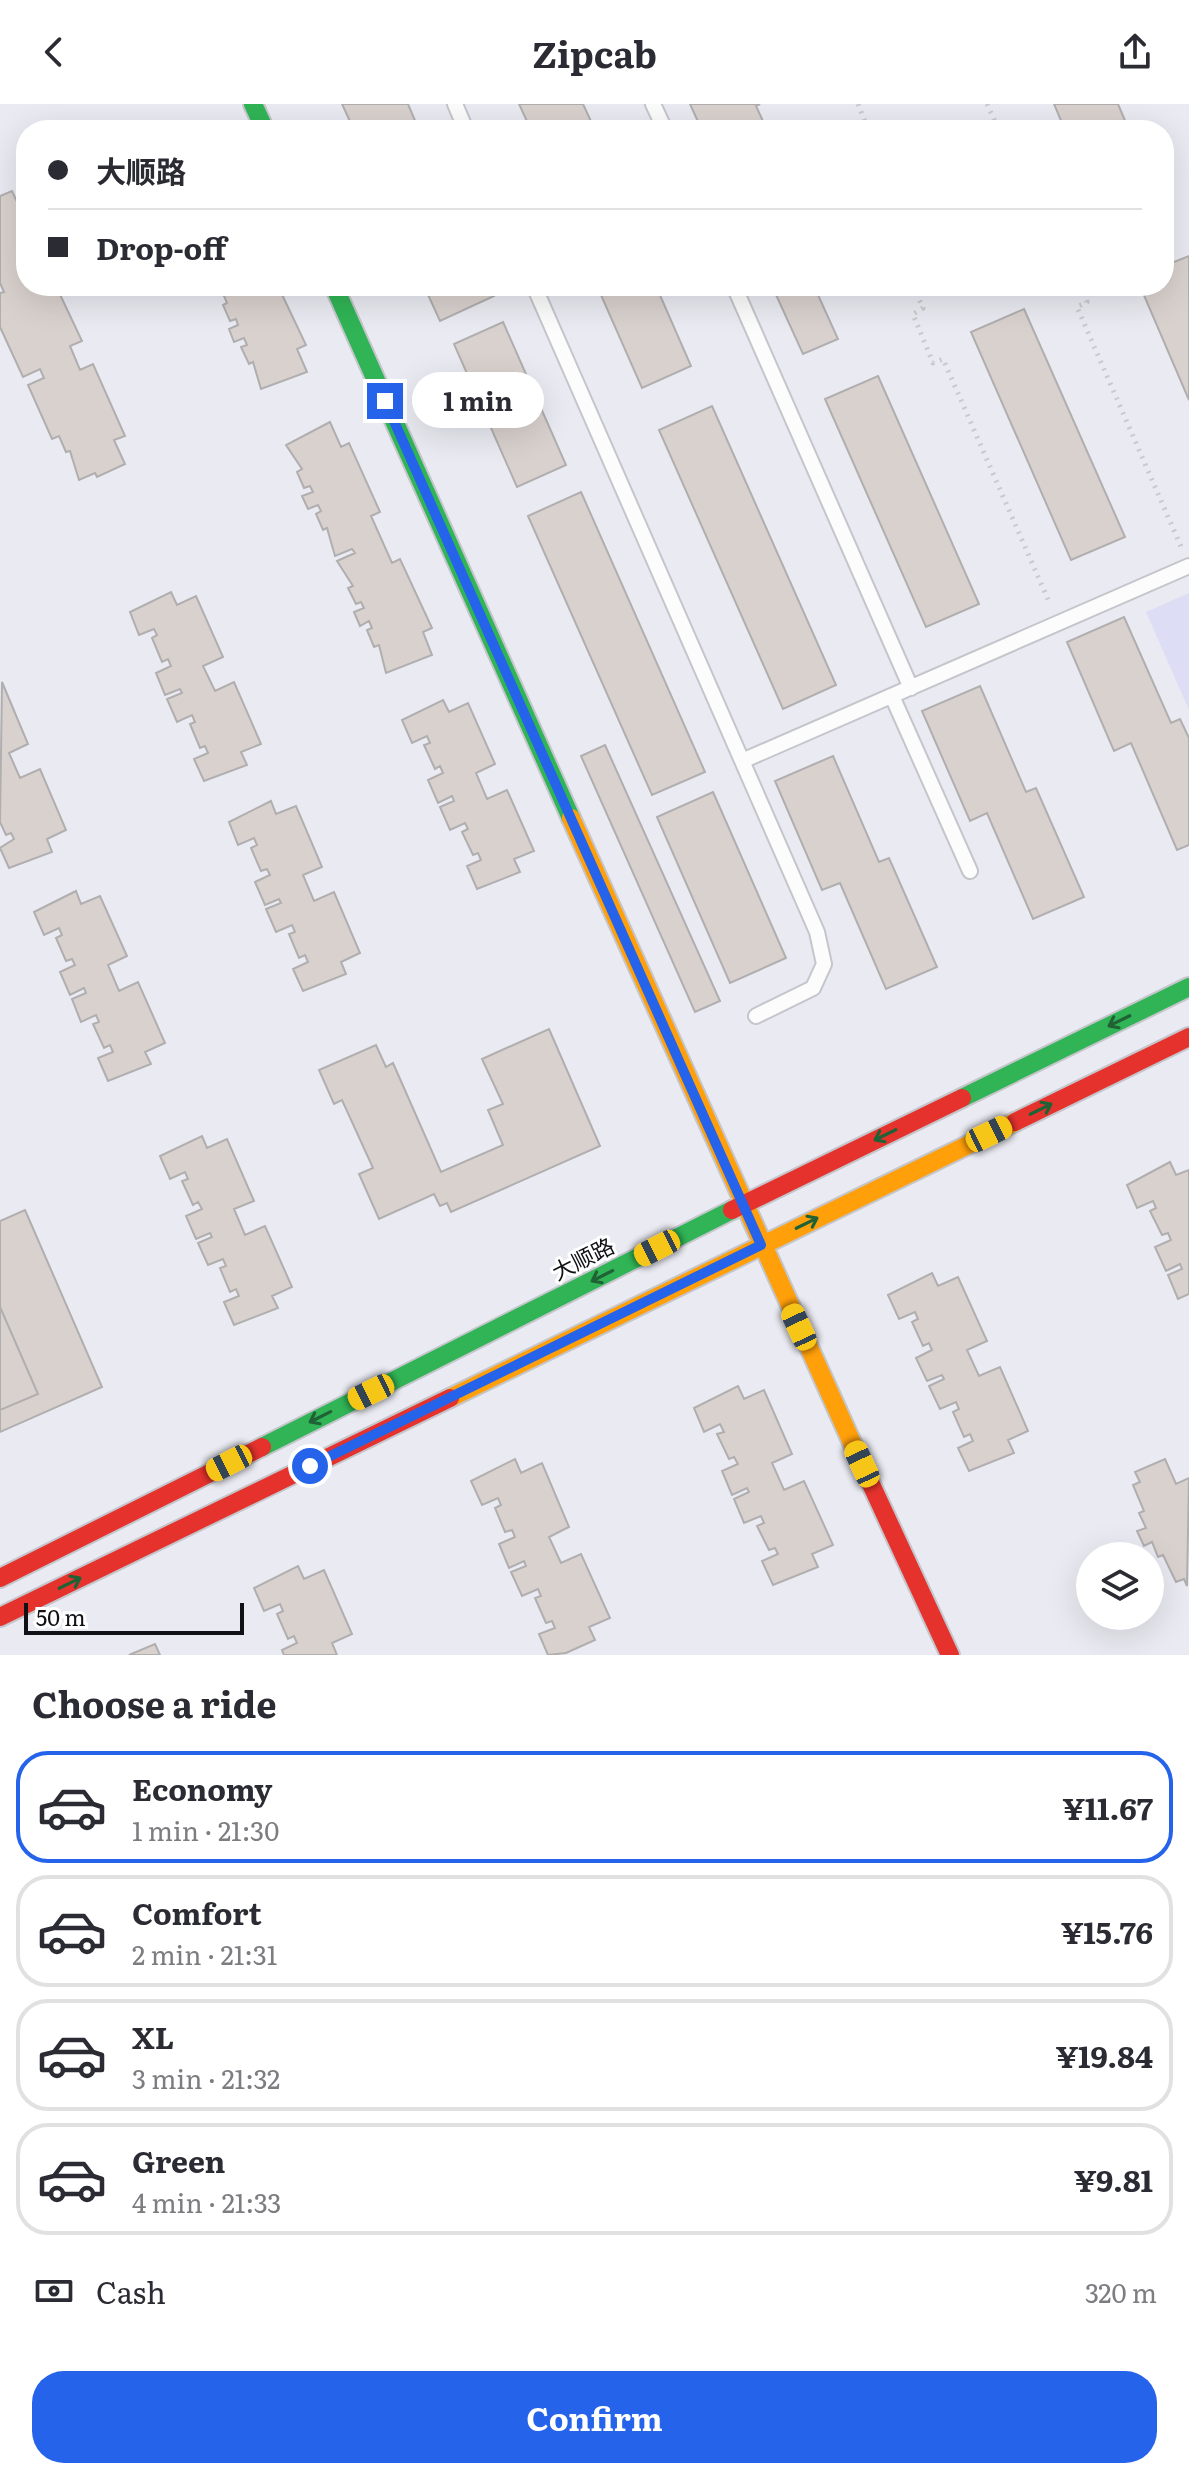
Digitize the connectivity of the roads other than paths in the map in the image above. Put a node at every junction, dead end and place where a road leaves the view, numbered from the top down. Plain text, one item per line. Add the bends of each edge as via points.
1 (338, 296) edge
2 (538, 296) edge
3 (738, 296) edge
4 (1189, 566) edge
5 (911, 688) junction
6 (892, 696) junction
7 (742, 761) junction
8 (970, 871) dead end
9 (1189, 987) edge
10 (756, 1016) dead end
11 (1189, 1037) edge
12 (743, 1205) junction
13 (761, 1245) junction
14 (0, 1578) edge
15 (0, 1617) edge
16 (950, 1655) edge

1 - 12 street
2 - 7 lane
3 - 5 lane
4 - 5 lane
5 - 6 lane
6 - 7 lane
6 - 8 lane
7 - 10 lane via 817,932 824,964 813,988
9 -> 12 street, 大顺路
13 -> 11 street
12 - 13 street
12 -> 14 street, 大顺路
15 -> 13 street
13 - 16 street

